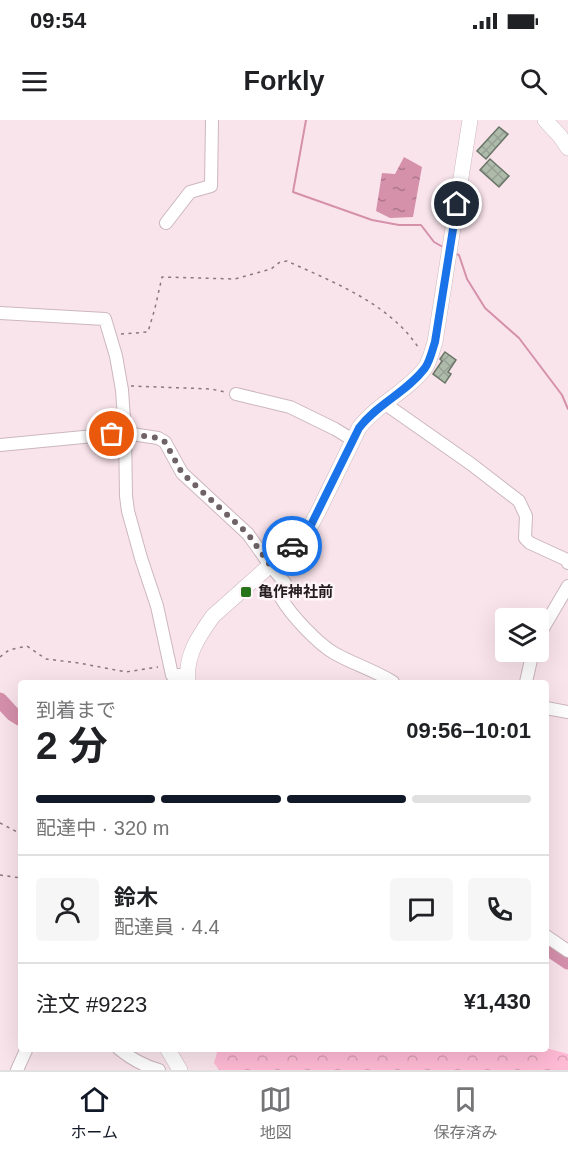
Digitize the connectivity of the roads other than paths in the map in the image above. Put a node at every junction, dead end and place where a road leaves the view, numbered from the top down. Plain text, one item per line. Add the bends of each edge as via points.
1 (212, 120) edge
2 (470, 120) edge
3 (545, 120) edge
4 (568, 148) edge
5 (166, 223) dead end
6 (0, 314) edge
7 (236, 393) road end
8 (384, 404) junction
9 (125, 433) junction
10 (353, 440) junction
11 (0, 445) edge
12 (568, 563) edge
13 (270, 565) junction
14 (568, 586) edge
15 (549, 618) edge
16 (531, 662) edge
17 (187, 679) edge
18 (390, 680) edge
19 (526, 680) edge
20 (549, 709) edge
21 (568, 712) edge
22 (549, 938) edge
23 (568, 951) edge
24 (25, 1052) edge
25 (123, 1052) edge
26 (169, 1052) edge
27 (17, 1070) edge
28 (159, 1070) edge
29 (180, 1070) edge

1 - 5 street via 211,186 190,192
2 - 8 main road via 435,342 424,369
3 - 4 main road
6 - 9 street via 105,319 121,386
7 - 10 street via 290,407
8 - 10 main road via 368,417
8 - 12 street via 519,501 526,516 525,538
9 - 11 street
9 - 13 street via 165,442 182,473 248,534
9 - 17 street via 128,511 157,606 172,675
10 - 13 main road via 311,525
13 - 17 main road via 213,616 201,632 188,662
13 - 18 street via 285,583 281,598 317,639 333,652
14 - 15 street
16 - 19 street
20 - 21 street
22 - 23 street
24 - 27 street
25 - 28 street
26 - 29 main road

